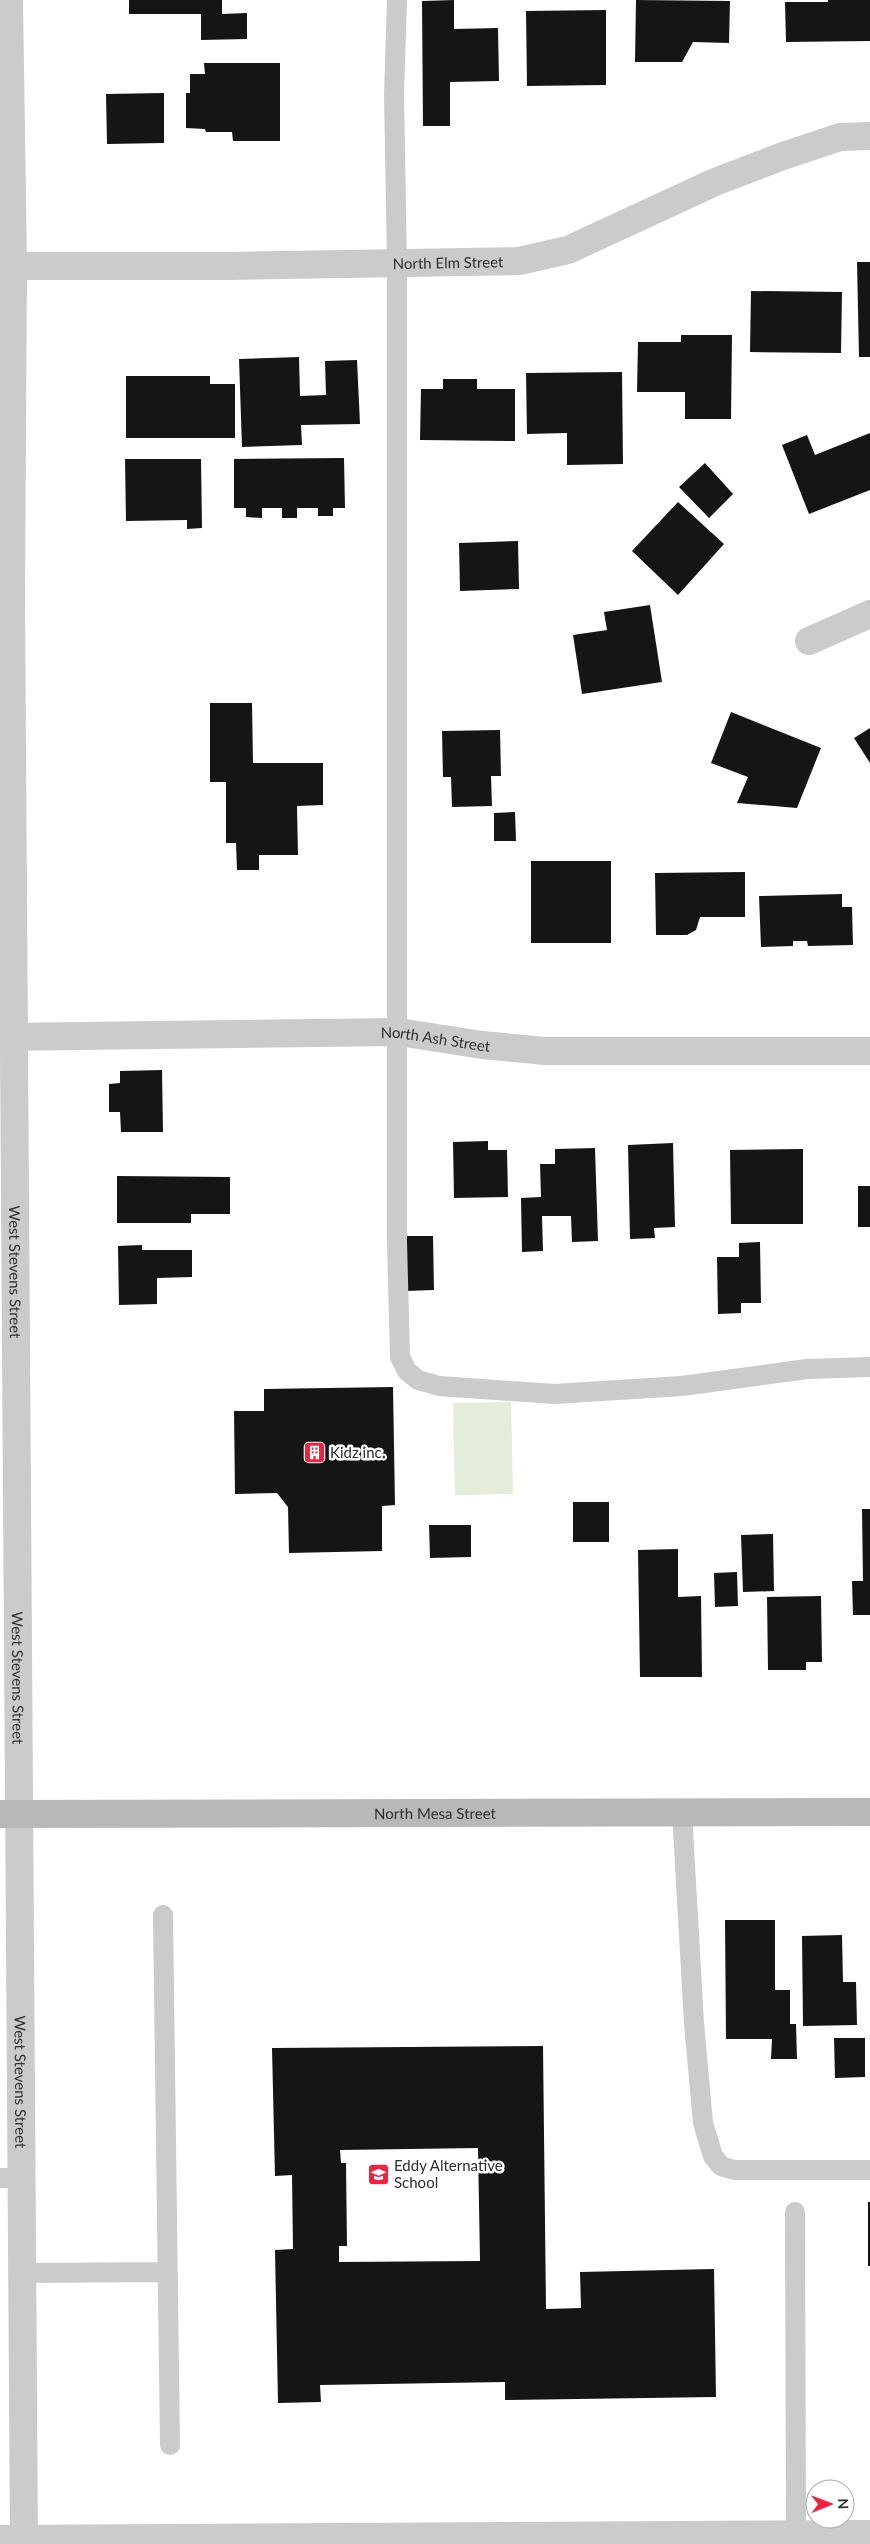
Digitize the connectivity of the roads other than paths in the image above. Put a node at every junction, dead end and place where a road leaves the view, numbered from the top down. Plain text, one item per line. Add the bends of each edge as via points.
1 (9, 0) edge
2 (397, 0) edge
3 (870, 136) edge
4 (397, 264) junction
5 (6, 266) edge
6 (870, 614) edge
7 (810, 641) dead end
8 (399, 1032) junction
9 (7, 1037) edge
10 (870, 1051) edge
11 (870, 1367) edge
12 (682, 1812) junction
13 (870, 1812) edge
14 (9, 1814) edge
15 (163, 1915) dead end
16 (870, 2170) edge
17 (11, 2178) edge
18 (795, 2212) dead end
19 (22, 2272) junction
20 (168, 2272) junction
21 (170, 2445) dead end
22 (796, 2534) junction
23 (870, 2534) edge
24 (16, 2541) edge

1 - 5 street, West Stevens Street
2 - 4 lane via 394,94
3 - 4 street, North Elm Street via 840,136 783,156 716,182 568,250 519,261
4 - 5 street, North Elm Street
4 - 8 lane
5 - 9 street, West Stevens Street via 11,598
6 - 7 street
8 - 9 street, North Ash Street
8 - 10 street, North Ash Street via 545,1052
8 - 11 lane via 397,1242 400,1357 407,1371 418,1380 439,1386 554,1394 682,1386 807,1368
9 - 14 street, West Stevens Street
12 - 13 street, North Mesa Street
12 - 14 street, North Mesa Street
12 - 16 lane via 694,2023 704,2123 713,2156 721,2166 734,2170
14 - 17 street, West Stevens Street
15 - 20 lane
17 - 19 street, West Stevens Street
18 - 22 lane
19 - 20 lane
19 - 24 street, West Stevens Street
20 - 21 lane
22 - 23 street
22 - 24 street

